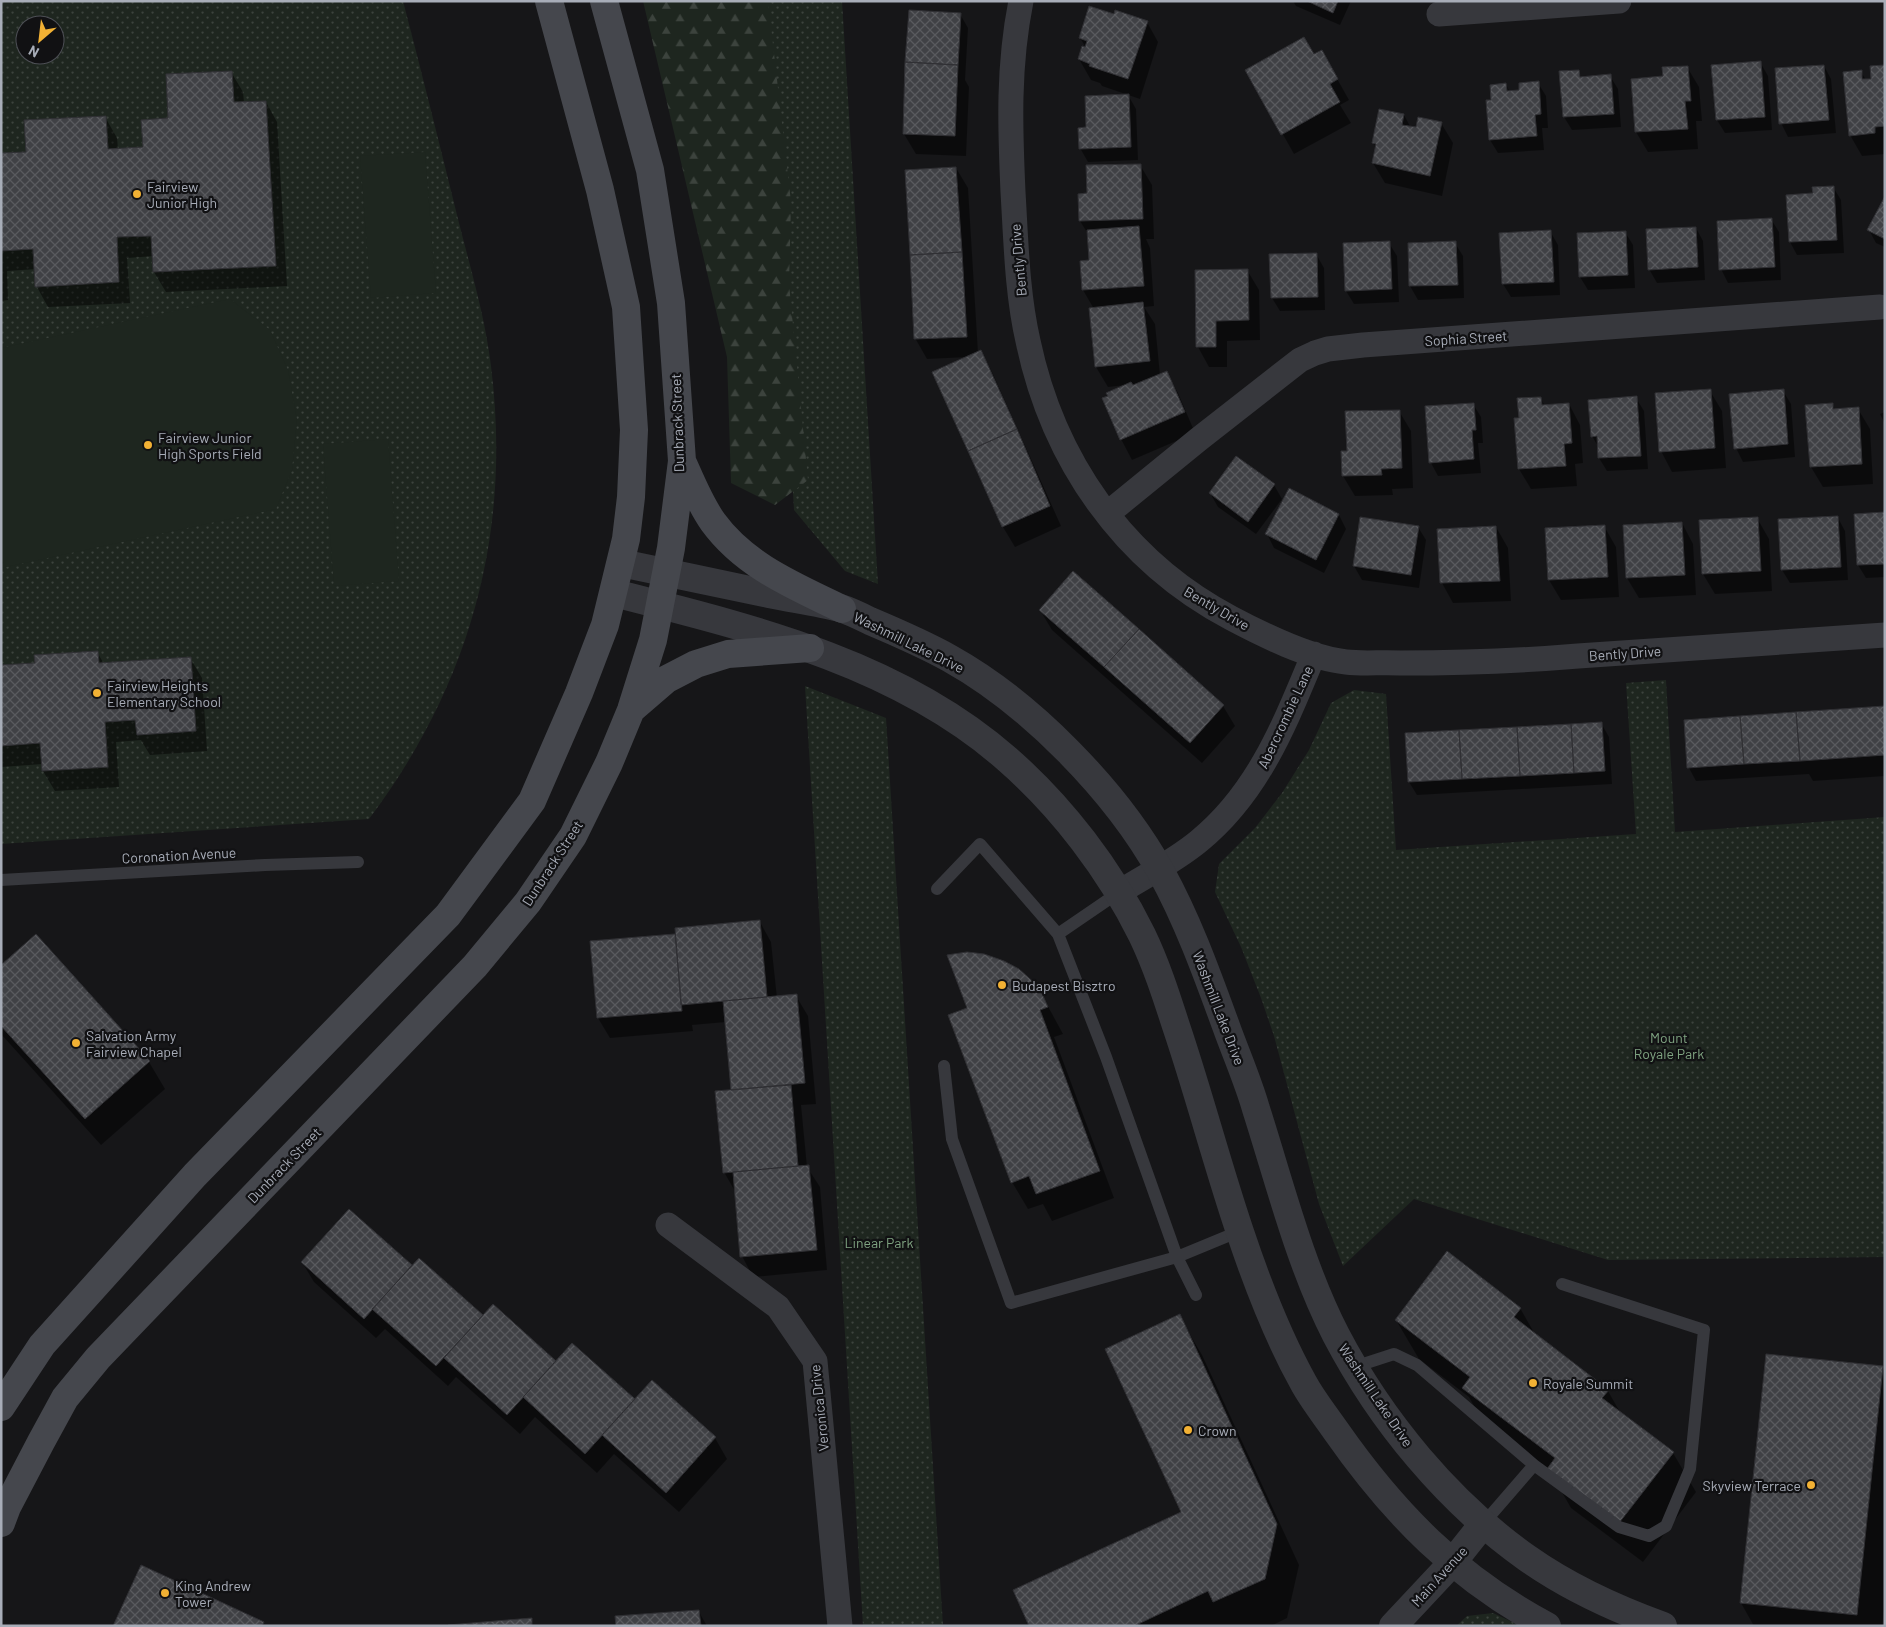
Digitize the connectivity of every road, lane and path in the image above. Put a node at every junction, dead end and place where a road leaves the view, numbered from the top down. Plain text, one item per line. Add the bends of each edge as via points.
1 (548, 1) edge
2 (604, 1) edge
3 (1021, 1) edge
4 (1619, 1) edge
5 (1439, 14) dead end
6 (1880, 306) dead end
7 (682, 461) junction
8 (1107, 514) junction
9 (621, 562) junction
10 (666, 572) junction
11 (614, 593) junction
12 (660, 605) junction
13 (842, 609) junction
14 (1885, 635) edge
15 (810, 648) junction
16 (1314, 654) junction
17 (631, 710) junction
18 (358, 862) dead end
19 (1159, 868) junction
20 (1, 880) edge
21 (937, 889) dead end
22 (1118, 893) junction
23 (1058, 934) junction
24 (944, 1066) dead end
25 (668, 1226) dead end
26 (1240, 1231) junction
27 (1177, 1257) junction
28 (1562, 1284) dead end
29 (1196, 1295) dead end
30 (1354, 1367) junction
31 (1, 1407) edge
32 (1534, 1465) junction
33 (1, 1523) edge
34 (1483, 1524) junction
35 (1452, 1563) junction
36 (840, 1626) edge
37 (1393, 1626) edge
38 (1547, 1626) edge
39 (1663, 1626) edge

1 - 9 main road via 600,190 626,307 634,430 631,497
2 - 7 main road, Dunbrack Street via 651,180 671,303
3 - 8 street, Bently Drive via 1013,50 1010,115 1016,245 1025,324 1034,369 1054,425 1078,475
4 - 5 street
6 - 8 street, Sophia Street via 1363,345 1315,352 1268,384
7 - 10 main road, Dunbrack Street
7 - 13 main road via 712,522 746,557
8 - 16 street, Bently Drive via 1144,556 1182,588 1246,626
9 - 10 street, Washmill Lake Drive
9 - 11 main road
10 - 12 main road, Dunbrack Street
10 - 13 street, Washmill Lake Drive
11 - 12 street
11 - 31 main road via 579,694 532,801 448,915 195,1175 42,1345
12 - 15 street
12 - 17 main road, Dunbrack Street via 653,640
13 - 19 street, Washmill Lake Drive via 951,659 1015,704 1051,734 1099,785
14 - 16 street, Bently Drive via 1514,661 1344,662
15 - 17 main road via 728,654 696,664 668,679
15 - 22 street via 918,696 1007,759 1089,849
16 - 19 street, Abercrombie Lane via 1286,721 1257,776 1232,809 1199,841
17 - 33 main road, Dunbrack Street via 573,836 528,902 475,966 98,1358 65,1398
18 - 20 lane, Coronation Avenue
19 - 22 street, Abercrombie Lane
19 - 30 street, Washmill Lake Drive via 1208,975 1313,1282
21 - 23 lane via 980,844
22 - 23 lane
22 - 26 street via 1142,936 1163,986
23 - 27 lane via 1106,1057
24 - 27 lane via 952,1139 1011,1303
25 - 36 street, Veronica Drive via 778,1307 815,1361
26 - 27 lane
26 - 35 street via 1278,1331 1304,1385 1392,1504
27 - 29 lane
28 - 32 lane via 1704,1330 1690,1469 1666,1526 1649,1536 1619,1527
30 - 32 lane via 1394,1354 1417,1365
30 - 34 street, Washmill Lake Drive via 1400,1436 1434,1476
32 - 34 lane
34 - 35 street, Main Avenue
34 - 39 street, Washmill Lake Drive via 1529,1560 1582,1591
35 - 37 street, Main Avenue
35 - 38 street via 1482,1587

